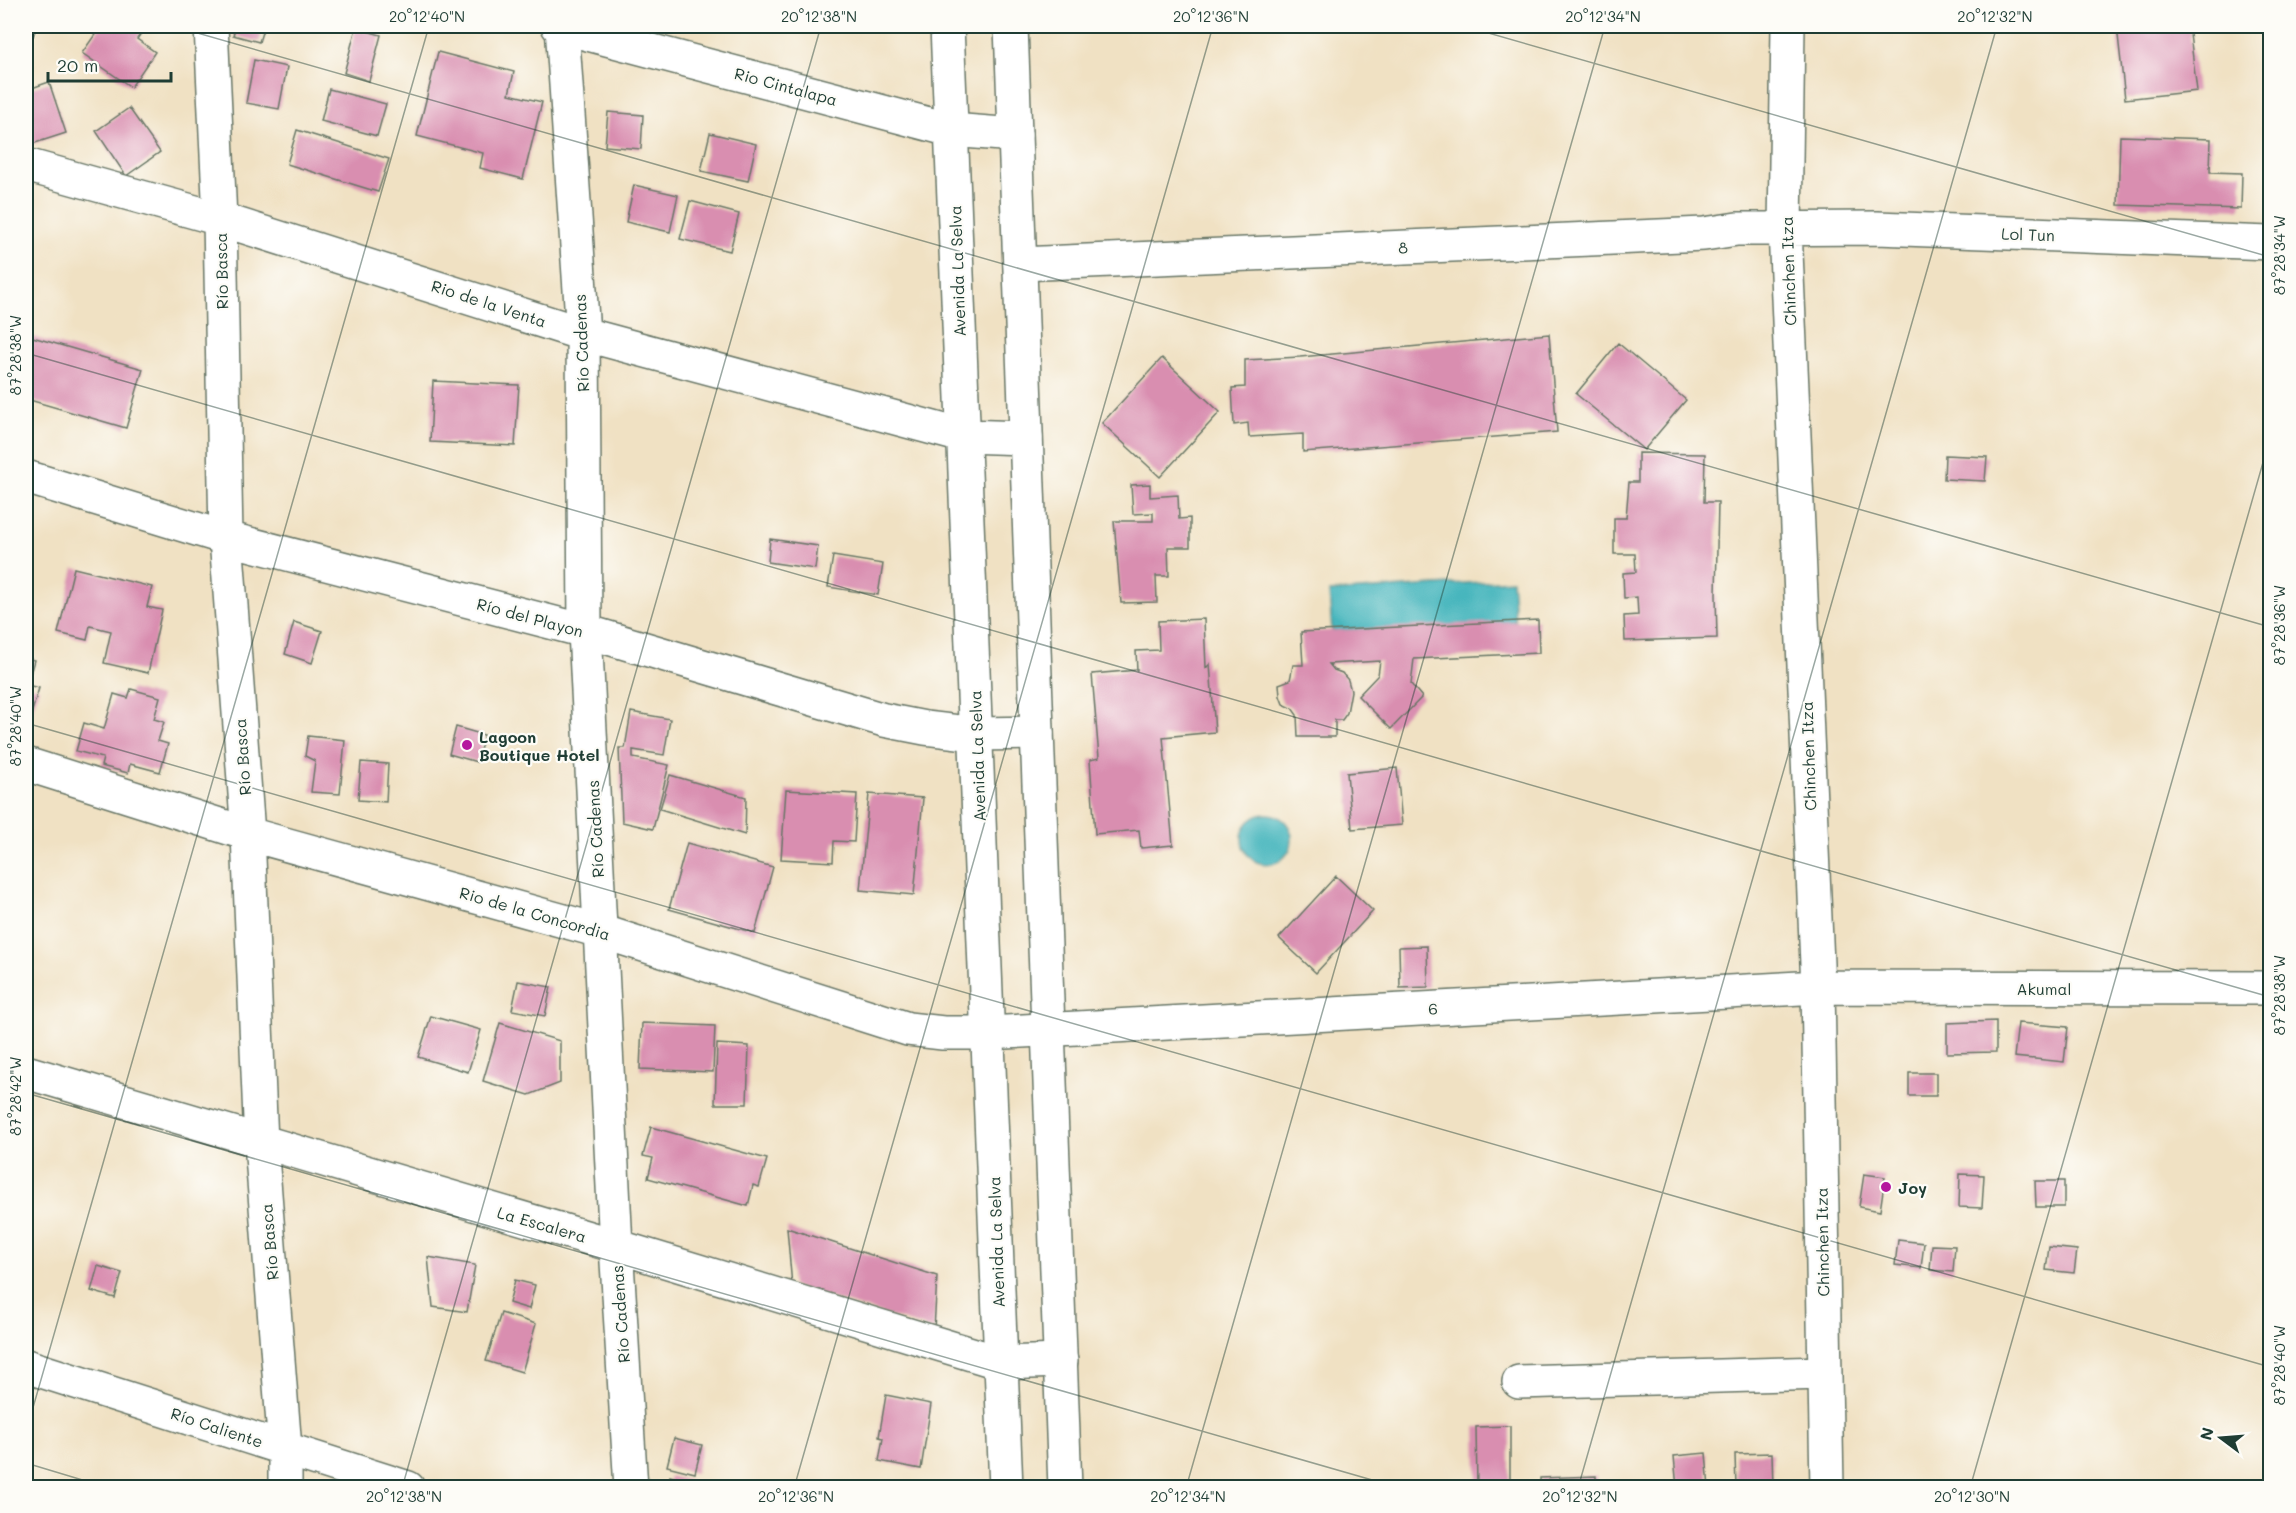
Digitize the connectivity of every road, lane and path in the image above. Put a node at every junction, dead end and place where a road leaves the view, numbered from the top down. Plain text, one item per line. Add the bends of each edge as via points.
1 (210, 26) edge
2 (561, 26) edge
3 (947, 26) edge
4 (1011, 26) edge
5 (1788, 26) edge
6 (951, 130) junction
7 (1016, 135) junction
8 (26, 165) edge
9 (220, 219) junction
10 (1785, 229) junction
11 (2271, 243) edge
12 (1020, 264) junction
13 (583, 334) junction
14 (963, 436) junction
15 (1026, 438) junction
16 (26, 477) edge
17 (226, 538) junction
18 (585, 631) junction
19 (1037, 733) junction
20 (976, 734) junction
21 (26, 764) edge
22 (248, 834) junction
23 (600, 931) junction
24 (1818, 987) junction
25 (2271, 988) edge
26 (1048, 1029) junction
27 (988, 1033) junction
28 (26, 1072) edge
29 (261, 1143) junction
30 (616, 1246) junction
31 (1060, 1361) junction
32 (1001, 1363) junction
33 (26, 1366) edge
34 (1824, 1373) junction
35 (1519, 1382) dead end
36 (285, 1449) junction
37 (285, 1488) edge
38 (408, 1488) edge
39 (632, 1488) edge
40 (1006, 1488) edge
41 (1065, 1488) edge
42 (1827, 1488) edge

1 - 9 street, Río Basca
2 - 6 street, Rio Cintalapa
2 - 13 street, Río Cadenas
3 - 6 street, Avenida La Selva
4 - 7 street
5 - 10 street, Chinchen Itza
6 - 7 street, Rio Cintalapa
6 - 14 street, Avenida La Selva
7 - 12 street
8 - 9 street, Rio de la Venta
9 - 13 street, Rio de la Venta
9 - 17 street, Río Basca
10 - 11 street, Lol Tun via 1876,228
10 - 12 street, 8
10 - 24 street, Chinchen Itza
12 - 15 street
13 - 14 street, Rio de la Venta
13 - 18 street, Río Cadenas
14 - 15 street, Rio de la Venta
14 - 20 street, Avenida La Selva
15 - 19 street
16 - 17 street, Río del Playon
17 - 18 street, Río del Playon
17 - 22 street, Río Basca
18 - 20 street, Río del Playon via 884,720
18 - 23 street, Río Cadenas
19 - 20 street, Río del Playon
19 - 26 street
20 - 27 street, Avenida La Selva
21 - 22 street, Rio de la Concordia
22 - 23 street, Rio de la Concordia
22 - 29 street, Río Basca
23 - 27 street, Rio de la Concordia via 908,1029
23 - 30 street, Río Cadenas
24 - 25 street, Akumal
24 - 26 street, 6
24 - 34 street, Chinchen Itza
26 - 27 street, Rio de la Concordia
26 - 31 street
27 - 32 street, Avenida La Selva
28 - 29 street, La Escalera
29 - 30 street, La Escalera
29 - 36 street, Río Basca
30 - 32 street, La Escalera
30 - 39 street, Río Cadenas
31 - 32 street, La Escalera
31 - 41 street
32 - 40 street, Avenida La Selva
33 - 36 street, Río Caliente
34 - 35 street
34 - 42 street, Chinchen Itza
36 - 37 street, Río Basca
36 - 38 street, Río Caliente

